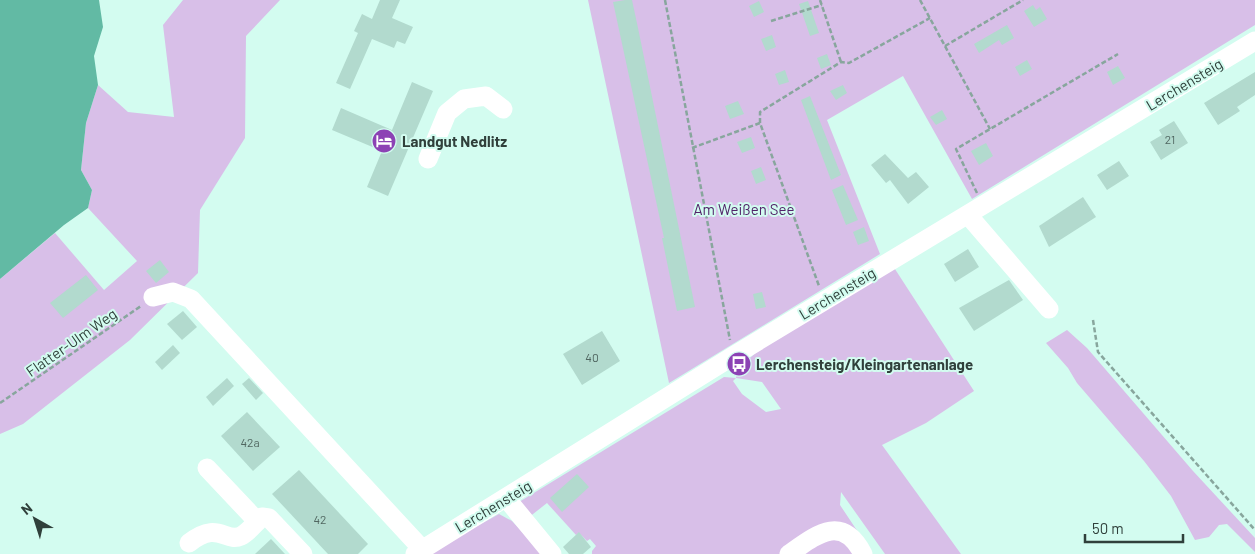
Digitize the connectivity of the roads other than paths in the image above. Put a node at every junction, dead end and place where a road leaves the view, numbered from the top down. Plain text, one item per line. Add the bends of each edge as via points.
1 (1255, 41) edge
2 (503, 109) dead end
3 (428, 159) dead end
4 (976, 210) junction
5 (153, 297) road end
6 (1049, 308) dead end
7 (207, 468) dead end
8 (506, 498) junction
9 (257, 521) junction
10 (189, 543) dead end
11 (418, 552) edge
12 (303, 554) edge
13 (552, 554) edge
14 (789, 554) edge
15 (863, 554) edge

1 - 4 street, Lerchensteig
2 - 3 street via 486,96 464,99 447,113
4 - 6 street
4 - 8 street, Lerchensteig
5 - 11 street, Lerchensteig via 173,292 191,299
7 - 9 street
8 - 11 street, Lerchensteig
8 - 13 street
9 - 10 street via 240,536 215,531 200,534
9 - 12 street via 262,517 269,518
14 - 15 street via 828,530 847,534 856,541

